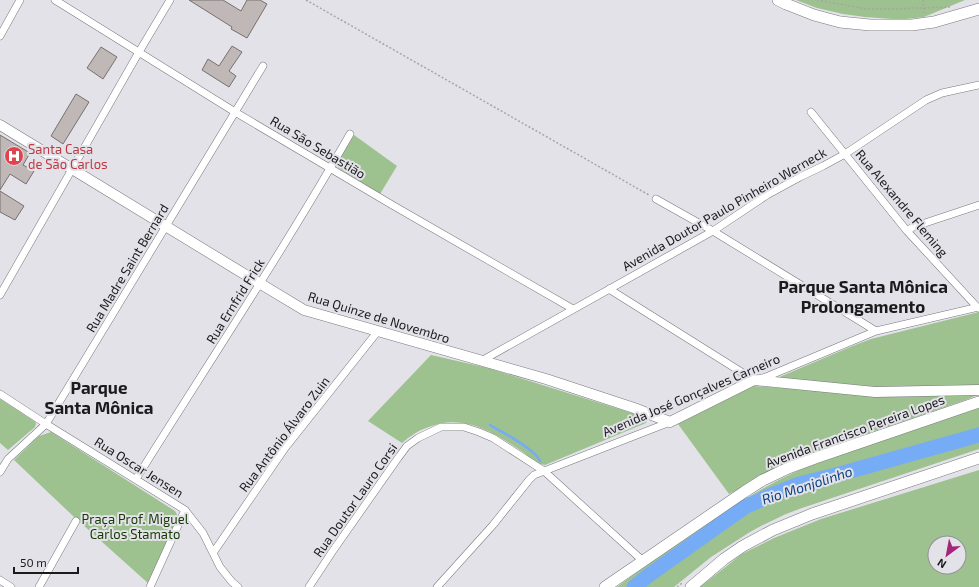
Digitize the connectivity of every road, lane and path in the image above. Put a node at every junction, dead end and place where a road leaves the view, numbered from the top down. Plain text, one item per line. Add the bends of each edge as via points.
1 (20, 0) edge
2 (55, 0) edge
3 (170, 0) edge
4 (306, 0) edge
5 (778, 0) edge
6 (816, 0) edge
7 (923, 1) edge
8 (956, 6) dead end
9 (924, 8) junction
10 (979, 10) edge
11 (924, 17) dead end
12 (0, 36) edge
13 (139, 52) junction
14 (263, 66) dead end
15 (979, 85) edge
16 (235, 112) junction
17 (811, 112) dead end
18 (0, 125) edge
19 (350, 134) dead end
20 (845, 154) junction
21 (330, 168) junction
22 (72, 169) junction
23 (656, 199) joint
24 (979, 205) edge
25 (165, 226) junction
26 (713, 231) junction
27 (907, 231) junction
28 (261, 284) junction
29 (609, 289) junction
30 (0, 295) edge
31 (978, 308) edge
32 (572, 309) junction
33 (378, 331) junction
34 (876, 331) junction
35 (483, 360) junction
36 (754, 380) junction
37 (979, 390) edge
38 (0, 394) edge
39 (979, 402) edge
40 (670, 422) junction
41 (46, 424) junction
42 (979, 458) edge
43 (544, 471) junction
44 (0, 472) edge
45 (136, 479) junction
46 (186, 510) junction
47 (76, 521) dead end
48 (213, 553) junction
49 (643, 561) junction
50 (0, 580) edge
51 (11, 587) edge
52 (39, 587) edge
53 (150, 587) edge
54 (238, 587) edge
55 (310, 587) edge
56 (436, 587) edge
57 (605, 587) edge
58 (691, 587) edge

1 - 12 street
2 - 13 street, Rua São Sebastião
3 - 13 street
4 - 23 path
5 - 10 main road via 814,15 840,22 870,25 934,22
6 - 9 path via 867,9
7 - 9 path
8 - 9 path
9 - 11 path
13 - 16 street, Rua São Sebastião
13 - 22 street
14 - 16 street, Rua Madre Saint Bernard
15 - 20 street, Avenida Doutor Paulo Pinheiro Werneck via 942,93 926,100
16 - 21 street, Rua São Sebastião
16 - 25 street, Rua Madre Saint Bernard
17 - 20 street, Rua Alexandre Fleming
18 - 22 main road, Rua Quinze de Novembro
19 - 21 street, Rua Ernfrid Frick
20 - 26 street, Avenida Doutor Paulo Pinheiro Werneck via 767,195
20 - 27 street, Rua Alexandre Fleming
21 - 28 street, Rua Ernfrid Frick
21 - 32 street, Rua São Sebastião
22 - 25 main road, Rua Quinze de Novembro
22 - 30 street
23 - 26 street
24 - 27 street via 912,227
25 - 28 main road, Rua Quinze de Novembro
25 - 41 street, Rua Madre Saint Bernard
26 - 29 street, Avenida Doutor Paulo Pinheiro Werneck
26 - 34 street
27 - 31 street, Rua Alexandre Fleming
28 - 33 main road, Rua Quinze de Novembro via 304,310
28 - 45 street, Rua Ernfrid Frick
29 - 32 street, Avenida Doutor Paulo Pinheiro Werneck
29 - 36 street
31 - 34 street, Avenida José Gonçalves Carneiro
32 - 35 street, Avenida Doutor Paulo Pinheiro Werneck
33 - 35 main road, Rua Quinze de Novembro
33 - 48 street, Rua Antônio Álvaro Zuin via 285,448
34 - 36 street, Avenida José Gonçalves Carneiro
35 - 40 main road, Rua Quinze de Novembro
36 - 37 main road via 875,392
36 - 40 main road, Avenida José Gonçalves Carneiro
38 - 41 street, Rua Oscar Jensen
39 - 49 main road, Avenida Francisco Pereira Lopes via 788,468 744,492
40 - 43 street, Avenida José Gonçalves Carneiro
41 - 44 street, Rua Madre Saint Bernard via 8,459
41 - 45 street, Rua Oscar Jensen
42 - 58 main road via 773,530 724,559
43 - 49 street, Rua Doutor Lauro Corsi
43 - 55 street, Rua Doutor Lauro Corsi via 479,432 453,426 429,432 407,446
43 - 56 street, Avenida José Gonçalves Carneiro via 529,480 493,525
45 - 46 street, Rua Oscar Jensen
46 - 48 street, Rua Oscar Jensen
46 - 53 street
47 - 52 street
48 - 54 street, Rua Oscar Jensen via 220,567
49 - 57 main road, Avenida Francisco Pereira Lopes
50 - 51 street

